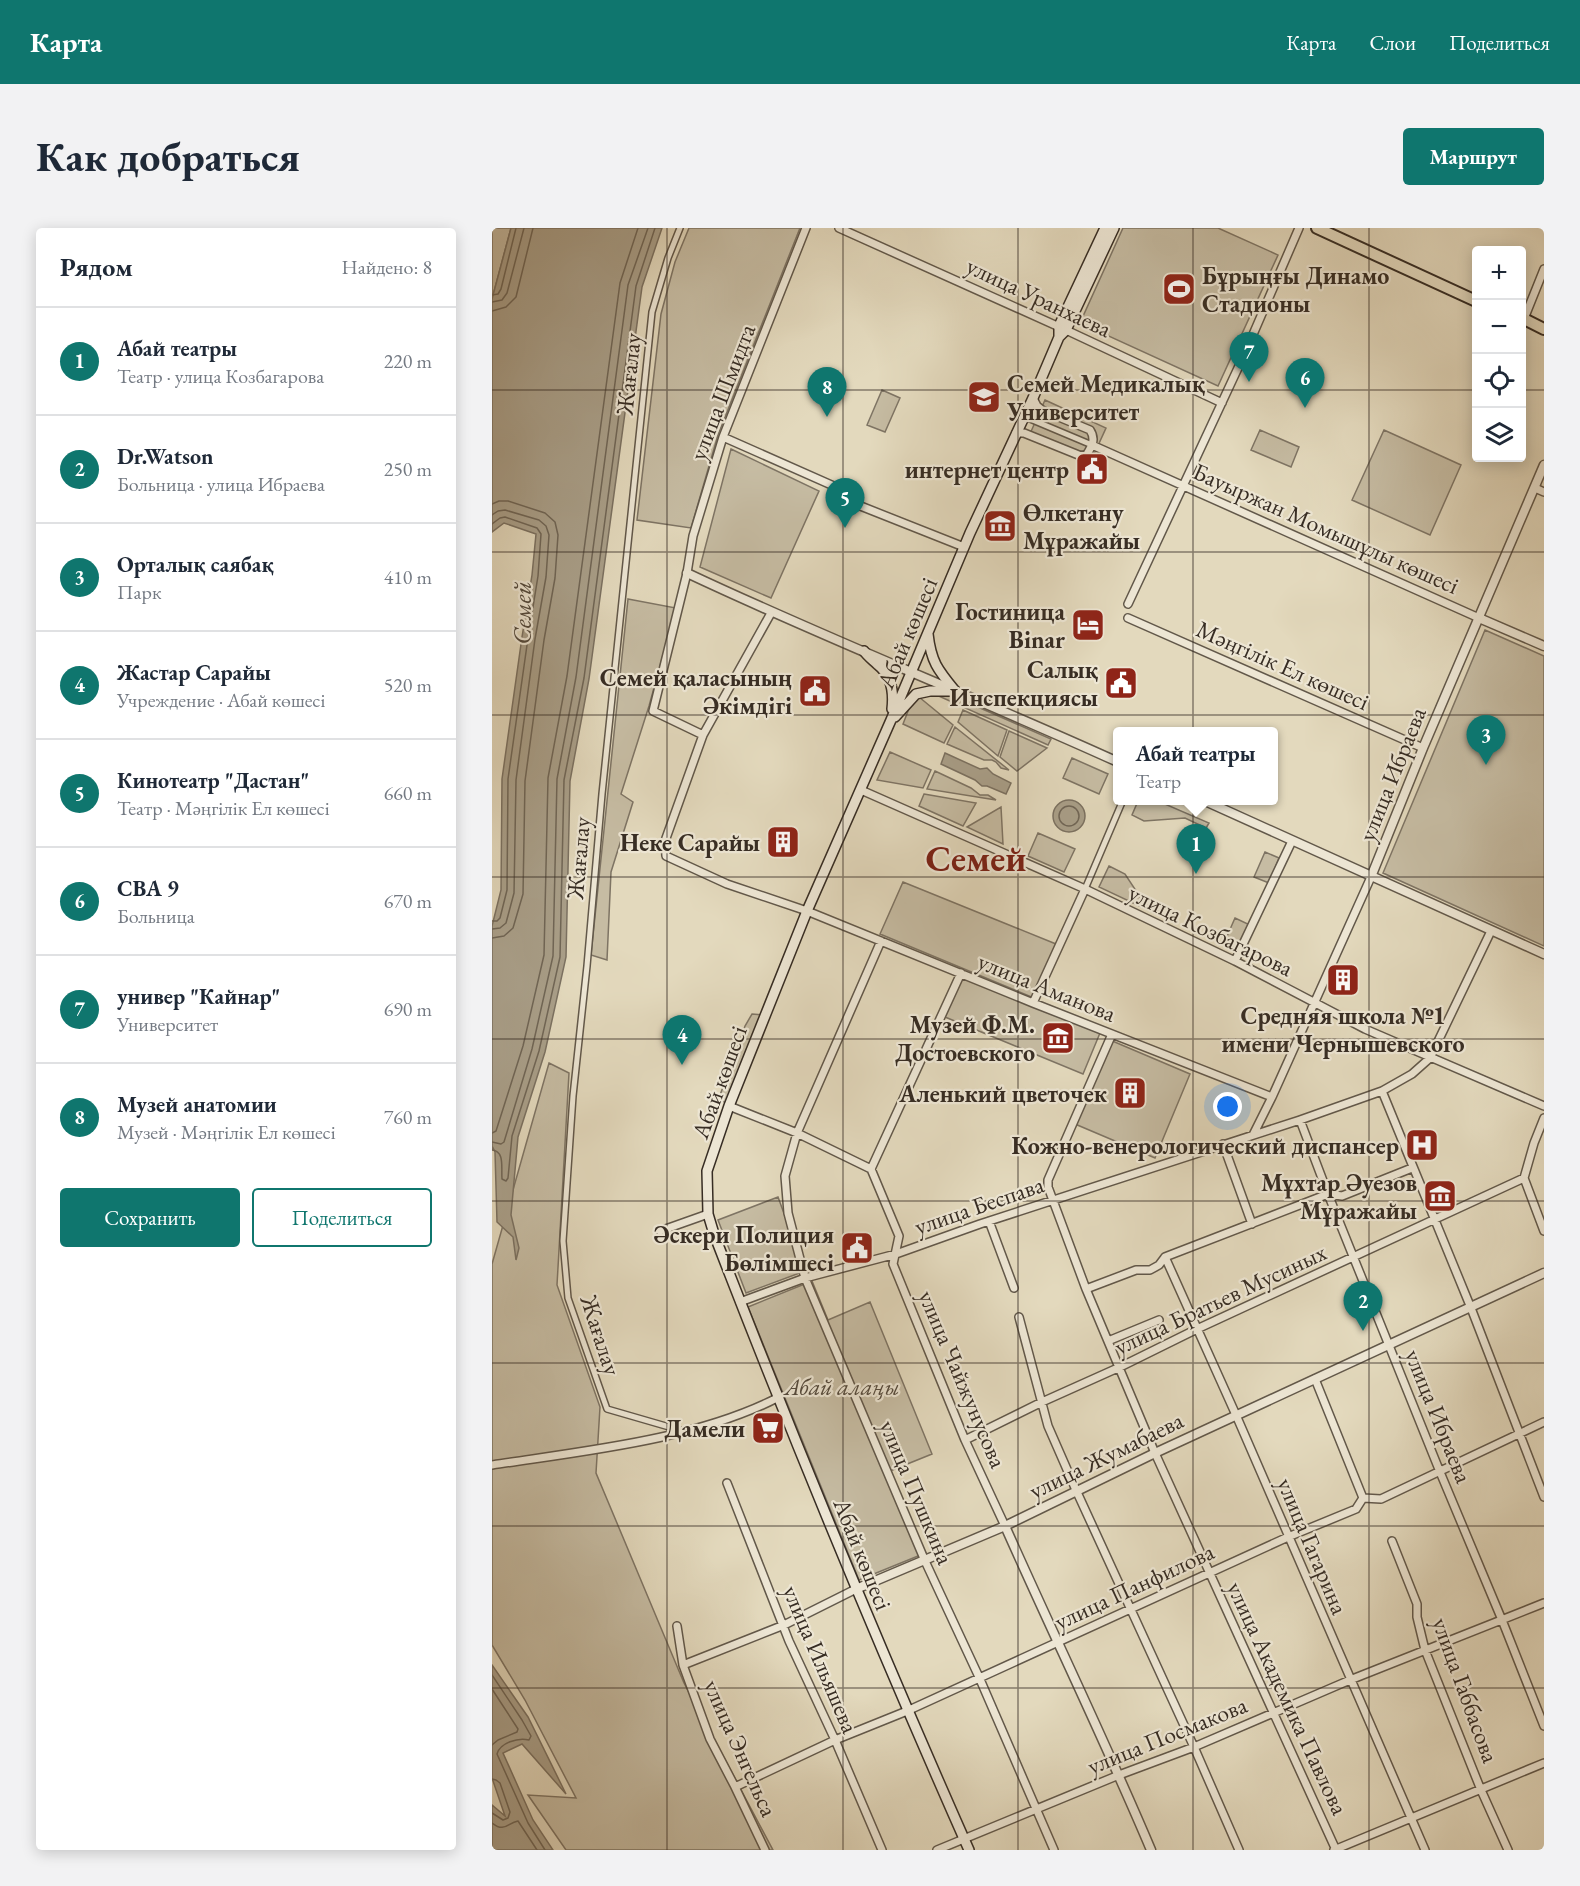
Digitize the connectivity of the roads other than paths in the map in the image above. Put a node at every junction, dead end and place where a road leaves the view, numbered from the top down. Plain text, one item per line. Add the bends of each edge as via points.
1 (680, 228) edge
2 (806, 228) edge
3 (839, 228) edge
4 (1105, 228) edge
5 (1114, 228) edge
6 (1299, 228) edge
7 (1317, 228) edge
8 (1544, 269) edge
9 (1474, 300) edge
10 (1526, 312) edge
11 (1526, 320) edge
12 (1544, 329) edge
13 (1061, 331) junction
14 (1033, 398) junction
15 (1222, 403) junction
16 (1023, 416) junction
17 (1016, 434) junction
18 (723, 437) junction
19 (1092, 445) junction
20 (1544, 465) edge
21 (1185, 485) junction
22 (1535, 488) junction
23 (1544, 492) edge
24 (964, 547) junction
25 (687, 573) junction
26 (1128, 604) dead end
27 (771, 613) junction
28 (1128, 618) dead end
29 (1479, 618) junction
30 (928, 632) junction
31 (1544, 646) edge
32 (864, 651) junction
33 (911, 673) junction
34 (955, 691) junction
35 (891, 720) junction
36 (703, 735) junction
37 (1423, 748) junction
38 (1113, 760) edge
39 (861, 790) junction
40 (1121, 805) edge
41 (1212, 805) edge
42 (1292, 841) junction
43 (1371, 877) junction
44 (1085, 890) junction
45 (807, 911) junction
46 (1491, 931) junction
47 (881, 941) junction
48 (1544, 954) edge
49 (1235, 961) junction
50 (961, 973) junction
51 (1033, 1003) junction
52 (1315, 1004) junction
53 (1112, 1034) junction
54 (1430, 1058) junction
55 (1382, 1091) junction
56 (1272, 1097) junction
57 (729, 1106) junction
58 (1544, 1106) edge
59 (1544, 1118) edge
60 (1300, 1120) junction
61 (797, 1133) junction
62 (1253, 1135) junction
63 (1223, 1144) junction
64 (1412, 1168) junction
65 (871, 1169) junction
66 (1524, 1178) junction
67 (1328, 1194) junction
68 (1052, 1201) junction
69 (708, 1214) junction
70 (1434, 1220) junction
71 (989, 1221) junction
72 (1252, 1224) junction
73 (660, 1231) dead end
74 (1544, 1232) edge
75 (896, 1254) junction
76 (1165, 1257) junction
77 (1354, 1257) junction
78 (1544, 1273) edge
79 (806, 1278) junction
80 (1014, 1287) dead end
81 (1086, 1289) junction
82 (740, 1302) junction
83 (1471, 1308) junction
84 (1019, 1317) dead end
85 (1159, 1320) dead end
86 (1197, 1329) junction
87 (1108, 1341) junction
88 (1390, 1345) junction
89 (1120, 1367) junction
90 (1315, 1379) junction
91 (777, 1398) junction
92 (1042, 1402) junction
93 (1236, 1415) junction
94 (1544, 1422) edge
95 (685, 1431) junction
96 (1519, 1433) junction
97 (965, 1440) junction
98 (1155, 1453) junction
99 (492, 1465) edge
100 (1440, 1472) junction
101 (727, 1483) dead end
102 (1076, 1490) junction
103 (1544, 1497) edge
104 (1363, 1498) junction
105 (1005, 1526) junction
106 (1288, 1537) junction
107 (1392, 1541) dead end
108 (925, 1561) junction
109 (1209, 1573) junction
110 (856, 1589) junction
111 (1544, 1603) edge
112 (1131, 1609) junction
113 (1502, 1620) junction
114 (784, 1625) junction
115 (677, 1626) dead end
116 (1057, 1643) junction
117 (1425, 1650) junction
118 (683, 1665) junction
119 (979, 1677) junction
120 (1350, 1680) junction
121 (907, 1711) junction
122 (1274, 1713) junction
123 (1544, 1726) edge
124 (835, 1740) junction
125 (1194, 1747) junction
126 (1544, 1763) edge
127 (1119, 1775) junction
128 (735, 1787) junction
129 (1481, 1790) junction
130 (1036, 1809) junction
131 (1410, 1818) junction
132 (964, 1839) junction
133 (765, 1850) edge
134 (882, 1850) edge
135 (937, 1850) edge
136 (969, 1850) edge
137 (1054, 1850) edge
138 (1151, 1850) edge
139 (1239, 1850) edge
140 (1335, 1850) edge
141 (1425, 1850) edge
142 (1508, 1850) edge

1 - 95 street, Жағалау via 652,312 573,1096 563,1241 568,1298 607,1409
2 - 18 street, улица Шмидта
3 - 13 street, улица Уранхаева
4 - 13 main road, Абай көшесі
5 - 13 main road, Абай көшесі
6 - 15 street
7 - 9 main road
8 - 10 street
11 - 12 main road
13 - 14 main road, Абай көшесі
13 - 15 street, улица Уранхаева
14 - 16 main road, Абай көшесі
14 - 19 street via 1042,410 1090,430
15 - 21 street
16 - 17 main road, Абай көшесі
16 - 19 street
17 - 19 street via 1024,433 1081,456 1088,454
17 - 24 main road, Абай көшесі
18 - 24 street via 845,491 858,505
18 - 25 street, улица Шмидта via 693,536
19 - 21 street, Бауыржан Момышұлы көшесі
20 - 22 street, улица Ибраева
21 - 26 street
21 - 29 street, Бауыржан Момышұлы көшесі
22 - 23 street
22 - 29 street, улица Ибраева
24 - 30 main road, Абай көшесі
25 - 27 street
25 - 36 street, улица Шмидта via 653,711
27 - 32 street
27 - 36 street
28 - 37 street, Мәңгілік Ел көшесі
29 - 31 street, Бауыржан Момышұлы көшесі
29 - 37 street, улица Ибраева
30 - 33 main road, Абай көшесі
30 - 34 main road via 935,665
32 - 33 street
32 - 35 main road via 890,679
33 - 34 street
33 - 35 main road, Абай көшесі
34 - 35 main road via 916,694
34 - 38 street
35 - 39 main road, Абай көшесі
36 - 45 street, улица Аманова via 665,841 666,856 727,884
37 - 43 street, улица Ибраева
39 - 44 street, улица Козбагарова
39 - 45 main road, Абай көшесі
40 - 44 street
41 - 42 street
42 - 43 street
42 - 49 street
43 - 46 street
43 - 52 street, улица Ибраева
44 - 49 street, улица Козбагарова
44 - 51 street
45 - 47 street, улица Аманова
45 - 57 main road, Абай көшесі
46 - 48 street
46 - 54 street, улица Беспава
47 - 50 street, улица Аманова
47 - 61 street, улица Пушкина
49 - 52 street, улица Козбагарова
50 - 51 street, улица Аманова
50 - 65 street
51 - 53 street, улица Аманова
52 - 54 street, улица Козбагарова
52 - 56 street, улица Ибраева
53 - 56 street, улица Аманова
53 - 68 street, улица Академика Павлова via 1048,1180
54 - 55 street, улица Беспава
54 - 58 street, улица Козбагарова
55 - 60 street, улица Беспава
55 - 64 street
56 - 62 street, улица Ибраева
57 - 61 street
57 - 69 main road, Абай көшесі via 707,1171
59 - 66 street
60 - 62 street, улица Беспава
60 - 67 street, улица Ибраева
61 - 65 street
61 - 79 street, улица Пушкина via 785,1176 788,1213
62 - 63 street, улица Беспава
63 - 68 street, улица Беспава
63 - 72 street
64 - 67 street via 1342,1196
64 - 70 street
65 - 75 street, улица Чайжунусова via 899,1236
66 - 70 street, улица Братьев Мусиных
66 - 74 street
67 - 72 street
67 - 77 street, улица Ибраева
68 - 71 street, улица Беспава
68 - 81 street, улица Академика Павлова
69 - 73 street
69 - 82 main road, Абай көшесі
70 - 77 street, улица Братьев Мусиных
70 - 83 street
71 - 75 street, улица Беспава
71 - 80 street
72 - 76 street
75 - 79 street, улица Беспава
75 - 97 street, улица Чайжунусова via 893,1264
76 - 81 street via 1150,1270 1136,1270
76 - 86 street, улица Гагарина
77 - 86 street, улица Братьев Мусиных
77 - 88 street, улица Ибраева
78 - 83 street, улица Жумабаева
79 - 82 street, улица Беспава
79 - 108 street, улица Пушкина
81 - 87 street, улица Академика Павлова
82 - 91 main road, Абай көшесі
83 - 88 street, улица Жумабаева
83 - 96 street
84 - 92 street
85 - 87 street
86 - 89 street, улица Братьев Мусиных
86 - 93 street, улица Гагарина
87 - 89 street, улица Академика Павлова
88 - 90 street, улица Жумабаева
88 - 100 street, улица Ибраева
89 - 92 street, улица Братьев Мусиных
89 - 98 street, улица Академика Павлова
90 - 93 street, улица Жумабаева
90 - 104 street
91 - 95 street
91 - 110 main road, Абай көшесі
92 - 97 street, улица Братьев Мусиных
92 - 102 street via 1048,1426
93 - 98 street, улица Жумабаева
93 - 106 street, улица Гагарина
94 - 96 street, улица Панфилова
95 - 99 street
96 - 100 street, улица Панфилова
96 - 103 street
97 - 105 street, улица Чайжунусова
98 - 102 street, улица Жумабаева
98 - 109 street, улица Академика Павлова
100 - 104 street, улица Панфилова via 1381,1499
100 - 113 street, улица Ибраева
101 - 114 street, улица Ильяшева
102 - 105 street, улица Жумабаева
102 - 112 street
104 - 106 street, улица Панфилова via 1356,1509
105 - 108 street, улица Жумабаева
105 - 116 street, улица Чайжунусова
106 - 109 street, улица Панфилова
106 - 120 street, улица Гагарина
107 - 117 street, улица Габбасова via 1417,1604
108 - 110 street, улица Жумабаева
108 - 119 street, улица Пушкина
109 - 112 street, улица Панфилова
109 - 122 street, улица Академика Павлова
110 - 114 street, улица Жумабаева
110 - 121 main road, Абай көшесі
111 - 113 street, улица Посмакова
112 - 116 street, улица Панфилова
112 - 125 street
113 - 117 street, улица Посмакова
113 - 123 street, улица Ибраева
114 - 118 street, улица Жумабаева
114 - 124 street, улица Ильяшева
115 - 118 street, улица Энгельса
116 - 119 street, улица Панфилова
116 - 127 street, улица Чайжунусова
117 - 120 street, улица Посмакова
117 - 129 street, улица Габбасова
118 - 128 street, улица Энгельса via 710,1739
119 - 121 street, улица Панфилова
119 - 130 street, улица Пушкина
120 - 122 street, улица Посмакова
120 - 131 street, улица Гагарина
121 - 124 street, улица Панфилова
121 - 132 main road, Абай көшесі
122 - 125 street, улица Посмакова
122 - 140 street, улица Академика Павлова
124 - 128 street, улица Панфилова
124 - 134 street, улица Ильяшева
125 - 127 street, улица Посмакова
125 - 139 street
126 - 129 street
127 - 130 street, улица Посмакова
127 - 138 street, улица Чайжунусова
128 - 133 street, улица Энгельса
129 - 131 street
129 - 142 street, улица Габбасова
130 - 132 street, улица Посмакова
130 - 137 street, улица Пушкина
131 - 140 street
131 - 141 street, улица Гагарина
132 - 135 street, улица Посмакова
132 - 136 main road, Абай көшесі

